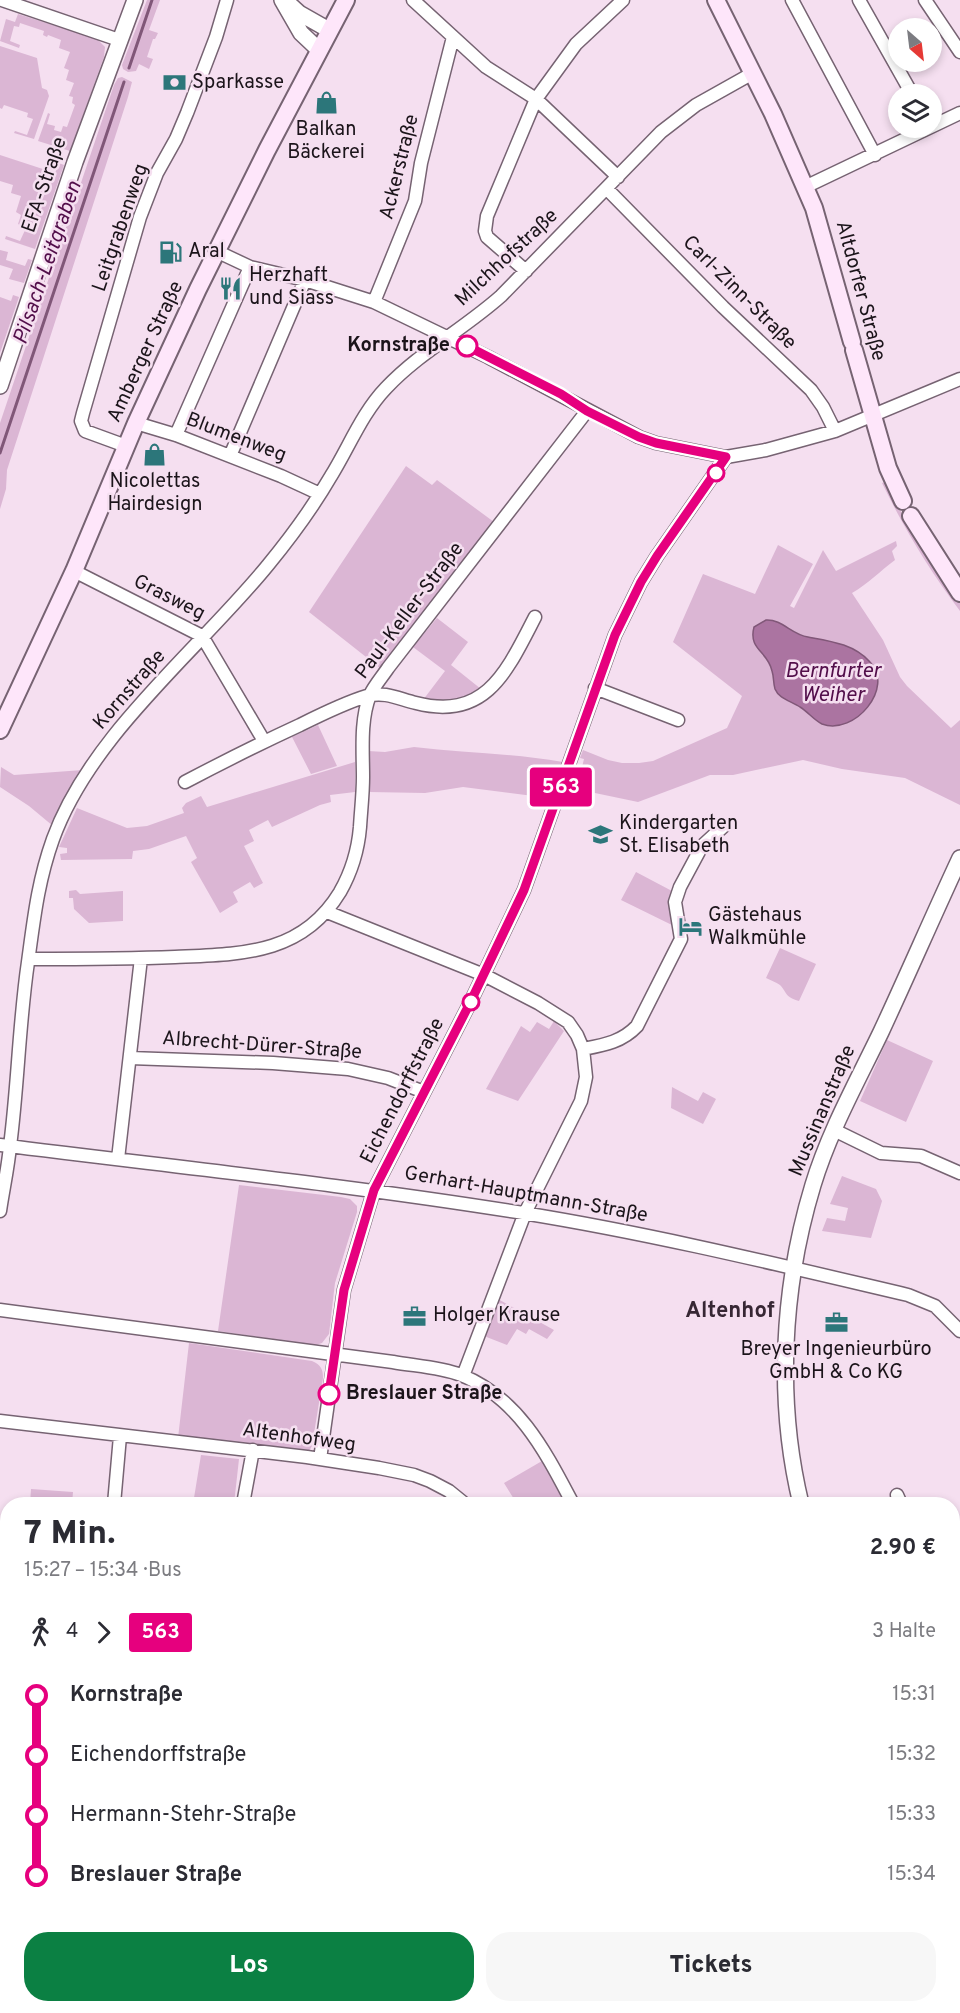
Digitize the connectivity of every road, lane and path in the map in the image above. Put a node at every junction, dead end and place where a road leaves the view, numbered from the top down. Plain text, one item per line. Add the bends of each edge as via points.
1 (2, 0) edge
2 (135, 0) edge
3 (227, 0) edge
4 (284, 0) edge
5 (346, 0) edge
6 (413, 0) edge
7 (623, 0) edge
8 (716, 0) edge
9 (792, 0) edge
10 (859, 0) edge
11 (925, 0) edge
12 (329, 30) junction
13 (453, 37) junction
14 (119, 40) junction
15 (319, 50) junction
16 (960, 52) edge
17 (753, 73) junction
18 (906, 84) edge
19 (536, 99) junction
20 (960, 113) edge
21 (942, 122) edge
22 (910, 138) edge
23 (875, 155) junction
24 (618, 177) junction
25 (806, 187) junction
26 (607, 189) junction
27 (216, 251) junction
28 (250, 267) junction
29 (526, 271) junction
30 (305, 280) junction
31 (374, 302) junction
32 (446, 336) junction
33 (960, 380) edge
34 (0, 386) edge
35 (587, 411) junction
36 (873, 416) junction
37 (136, 423) junction
38 (835, 430) junction
39 (176, 435) junction
40 (126, 446) junction
41 (230, 456) junction
42 (726, 457) junction
43 (320, 494) junction
44 (74, 571) junction
45 (960, 593) edge
46 (535, 617) dead end
47 (202, 636) junction
48 (595, 688) junction
49 (370, 695) junction
50 (678, 720) dead end
51 (0, 730) edge
52 (264, 741) junction
53 (185, 782) dead end
54 (725, 825) dead end
55 (960, 858) edge
56 (327, 912) junction
57 (141, 958) junction
58 (29, 959) junction
59 (484, 975) junction
60 (583, 1049) junction
61 (130, 1058) junction
62 (424, 1092) junction
63 (834, 1130) junction
64 (5, 1145) edge
65 (118, 1159) junction
66 (960, 1173) edge
67 (374, 1190) junction
68 (0, 1211) edge
69 (525, 1213) junction
70 (793, 1269) junction
71 (0, 1310) edge
72 (960, 1331) edge
73 (334, 1355) junction
74 (463, 1376) junction
75 (0, 1421) edge
76 (120, 1436) junction
77 (253, 1450) junction
78 (320, 1459) junction
79 (115, 1497) edge
80 (244, 1497) edge
81 (456, 1497) edge
82 (569, 1497) edge
83 (800, 1497) edge

1 - 14 street
2 - 14 street, EFA-Straße
3 - 40 street, Leitgrabenweg via 187,113 149,192 81,421 85,431
4 - 12 street
4 - 15 street via 304,37
5 - 12 main road, Amberger Straße
6 - 13 street
7 - 19 street via 576,44
8 - 17 main road, Altdorfer Straße
9 - 23 street
10 - 18 street
11 - 16 street
12 - 15 main road, Amberger Straße
13 - 19 street via 486,67
13 - 31 street, Ackerstraße via 415,201
14 - 34 street, EFA-Straße
15 - 27 main road, Amberger Straße
17 - 24 street, Milchhofstraße via 677,119
17 - 25 main road, Altdorfer Straße
19 - 24 street
19 - 29 street via 485,226 490,241
20 - 21 street
22 - 23 street
23 - 25 street
24 - 26 street, Milchhofstraße
25 - 36 main road, Altdorfer Straße
26 - 29 street, Milchhofstraße
26 - 38 street, Carl-Zinn-Straße via 811,390
27 - 28 street
27 - 37 main road, Amberger Straße
28 - 30 street
28 - 39 street
29 - 32 street, Milchhofstraße via 479,315
30 - 31 street
30 - 41 street
31 - 32 street
32 - 35 street
32 - 43 street, Kornstraße via 378,397
33 - 36 street
35 - 42 street via 656,443
35 - 49 street, Paul-Keller-Straße
36 - 38 street
36 - 45 main road, Altdorfer Straße via 891,476 907,509
37 - 39 street, Blumenweg
37 - 40 main road, Amberger Straße
38 - 42 street
39 - 41 street, Blumenweg
40 - 44 main road, Amberger Straße
41 - 43 street, Blumenweg
42 - 48 street, Eichendorffstraße via 641,582
43 - 47 street, Kornstraße via 268,566
44 - 47 street, Grasweg
44 - 51 main road, Amberger Straße
46 - 49 street via 495,682 484,695 468,704 445,708 390,695
47 - 52 street, Grasweg
47 - 58 street, Kornstraße via 107,746 62,817 37,893
48 - 50 street
48 - 59 street, Eichendorffstraße via 524,890
49 - 52 street
49 - 56 street, Paul-Keller-Straße via 363,739 357,850 345,882
52 - 53 street
54 - 60 street via 702,846 680,887 675,902 681,939 637,1026 615,1042
55 - 63 street, Mussinanstraße
56 - 57 street, Paul-Keller-Straße via 309,928 259,950
56 - 59 street
57 - 58 street, Paul-Keller-Straße
57 - 61 street
58 - 64 street, Kornstraße
59 - 60 street via 559,1015 568,1022
59 - 62 street, Eichendorffstraße
60 - 69 street via 586,1077 580,1101
61 - 62 street, Albrecht-Dürer-Straße via 348,1069
61 - 65 street
62 - 67 street, Eichendorffstraße
63 - 66 street via 881,1153 921,1156
63 - 70 street, Mussinanstraße via 813,1185
64 - 65 street, Gerhart-Hauptmann-Straße
64 - 68 street, Kornstraße
65 - 67 street, Gerhart-Hauptmann-Straße
67 - 69 street, Gerhart-Hauptmann-Straße
67 - 73 street, Eichendorffstraße via 347,1280
69 - 70 street, Gerhart-Hauptmann-Straße via 696,1245
69 - 74 street
70 - 72 street, Gerhart-Hauptmann-Straße via 923,1299 943,1312
70 - 83 street, Mussinanstraße via 786,1390
71 - 73 street
73 - 74 street
73 - 78 street, Eichendorffstraße
74 - 82 street via 504,1403 529,1428
75 - 76 street, Altenhofweg
76 - 77 street, Altenhofweg
76 - 79 street
77 - 78 street, Altenhofweg
77 - 80 street
78 - 81 street, Altenhofweg via 414,1475

